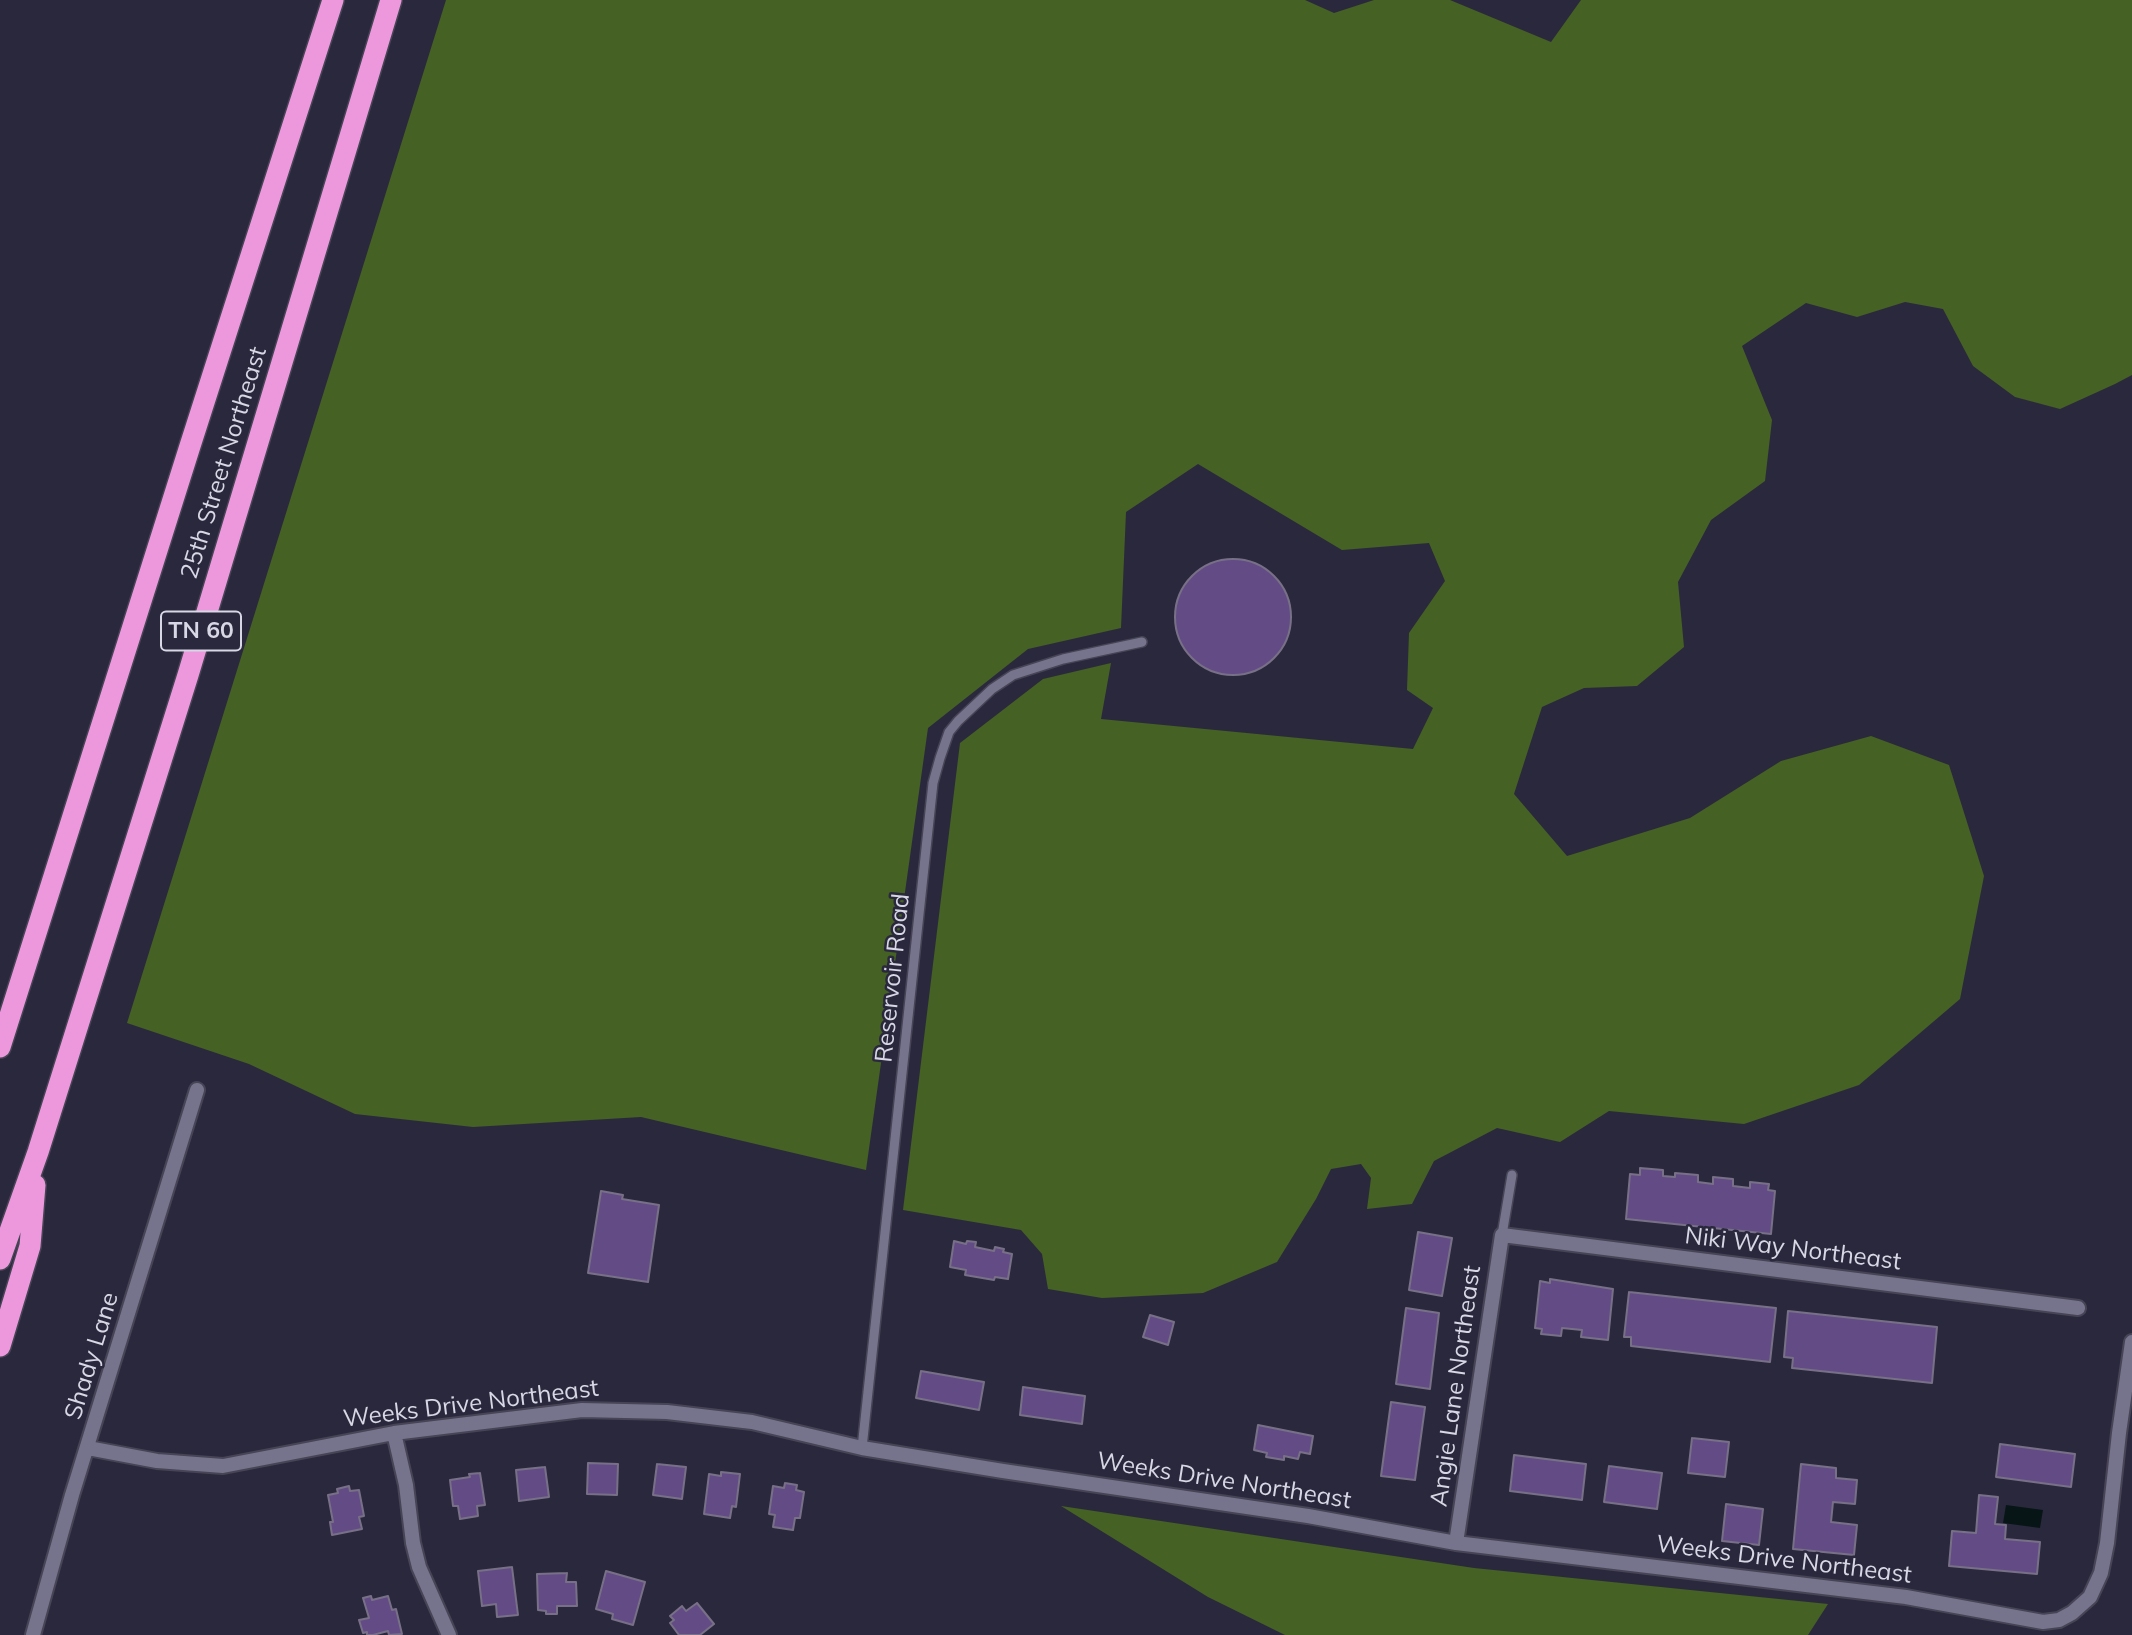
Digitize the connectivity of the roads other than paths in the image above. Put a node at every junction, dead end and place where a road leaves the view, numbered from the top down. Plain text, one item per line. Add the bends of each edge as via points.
1 (333, 0) edge
2 (391, 0) edge
3 (1142, 642) dead end
4 (0, 1046) edge
5 (197, 1090) dead end
6 (38, 1152) junction
7 (1512, 1175) dead end
8 (1502, 1235) junction
9 (0, 1259) edge
10 (2078, 1308) dead end
11 (2132, 1342) edge
12 (0, 1346) edge
13 (394, 1433) junction
14 (88, 1448) junction
15 (862, 1448) junction
16 (1456, 1543) junction
17 (33, 1635) edge
18 (449, 1635) edge

1 - 4 highway, 25th Street Northeast / TN 60
2 - 6 highway, 25th Street Northeast / TN 60 via 188,675
3 - 15 lane, Reservoir Road via 1063,659 1013,676 992,689 949,732 933,783
5 - 14 street, Shady Lane
6 - 9 highway, 25th Street Northeast / TN 60
6 - 12 highway via 30,1246
7 - 8 lane
8 - 10 street, Niki Way Northeast
8 - 16 street, Angie Lane Northeast
11 - 16 street, Weeks Drive Northeast via 2101,1573 2090,1597 2059,1620 2043,1622 1906,1597
13 - 14 street, Weeks Drive Northeast via 223,1466 157,1461
13 - 15 street, Weeks Drive Northeast via 582,1409 752,1422
13 - 18 street via 419,1567
14 - 17 street, Shady Lane
15 - 16 street, Weeks Drive Northeast

